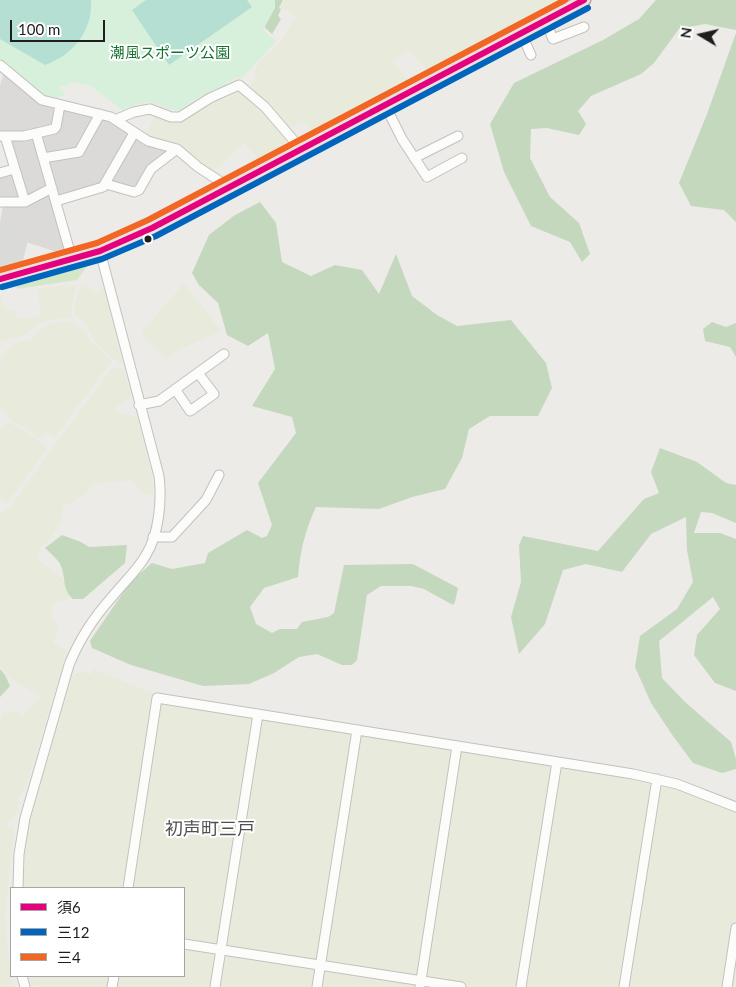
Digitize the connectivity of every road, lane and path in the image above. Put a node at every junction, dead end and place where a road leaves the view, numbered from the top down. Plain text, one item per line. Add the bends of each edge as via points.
1 (584, 0) edge
2 (545, 20) junction
3 (584, 27) dead end
4 (521, 33) junction
5 (531, 55) dead end
6 (0, 65) edge
7 (60, 105) junction
8 (384, 105) junction
9 (100, 114) junction
10 (117, 119) junction
11 (134, 133) junction
12 (36, 134) junction
13 (2, 136) edge
14 (458, 136) dead end
15 (177, 149) junction
16 (301, 149) junction
17 (43, 158) junction
18 (414, 158) junction
19 (462, 158) dead end
20 (14, 170) junction
21 (0, 173) edge
22 (106, 184) junction
23 (52, 188) junction
24 (225, 190) junction
25 (56, 201) junction
26 (0, 202) edge
27 (25, 202) junction
28 (100, 251) junction
29 (72, 259) junction
30 (0, 279) edge
31 (224, 354) dead end
32 (198, 373) junction
33 (175, 389) junction
34 (139, 406) junction
35 (219, 475) dead end
36 (153, 537) junction
37 (258, 714) junction
38 (357, 730) junction
39 (457, 746) junction
40 (557, 762) junction
41 (657, 779) junction
42 (736, 807) edge
43 (18, 887) edge
44 (128, 887) edge
45 (736, 928) edge
46 (185, 944) edge
47 (220, 949) junction
48 (320, 965) junction
49 (420, 984) edge
50 (215, 987) edge
51 (317, 987) edge
52 (461, 987) edge
53 (522, 987) edge
54 (624, 987) edge
55 (727, 987) edge

1 - 2 highway
2 - 3 street via 553,39
2 - 4 highway
4 - 5 street
4 - 8 highway
6 - 7 street via 42,100
7 - 9 street
7 - 12 street via 56,127
8 - 16 highway
8 - 18 street
9 - 10 street
9 - 17 street via 79,152
10 - 11 street
10 - 16 street via 144,109 180,117 239,85 265,107
11 - 15 street via 153,143
11 - 22 street
12 - 13 street
12 - 17 street
13 - 20 street
14 - 18 street
15 - 22 street via 151,169 139,190 134,192
15 - 24 street via 221,182
16 - 24 highway
17 - 23 street
18 - 19 street via 427,177
20 - 21 street
20 - 27 street
22 - 25 street
23 - 25 street
23 - 27 street
24 - 28 highway
25 - 29 street
26 - 27 street
28 - 29 highway
28 - 34 street
29 - 30 highway
31 - 32 street
32 - 33 street
32 - 33 street via 214,394 190,411
33 - 34 street via 159,401
34 - 36 street via 161,490
35 - 36 street via 206,500 172,537
36 - 43 street via 139,566 92,621 69,665 25,818
37 - 38 street
37 - 44 street via 158,698
37 - 47 street
38 - 39 street
38 - 48 street
39 - 40 street
39 - 49 street
40 - 41 street
40 - 53 street
41 - 42 street
41 - 54 street
45 - 55 street
46 - 47 street
47 - 48 street
47 - 50 street
48 - 49 street
48 - 51 street
49 - 52 street

